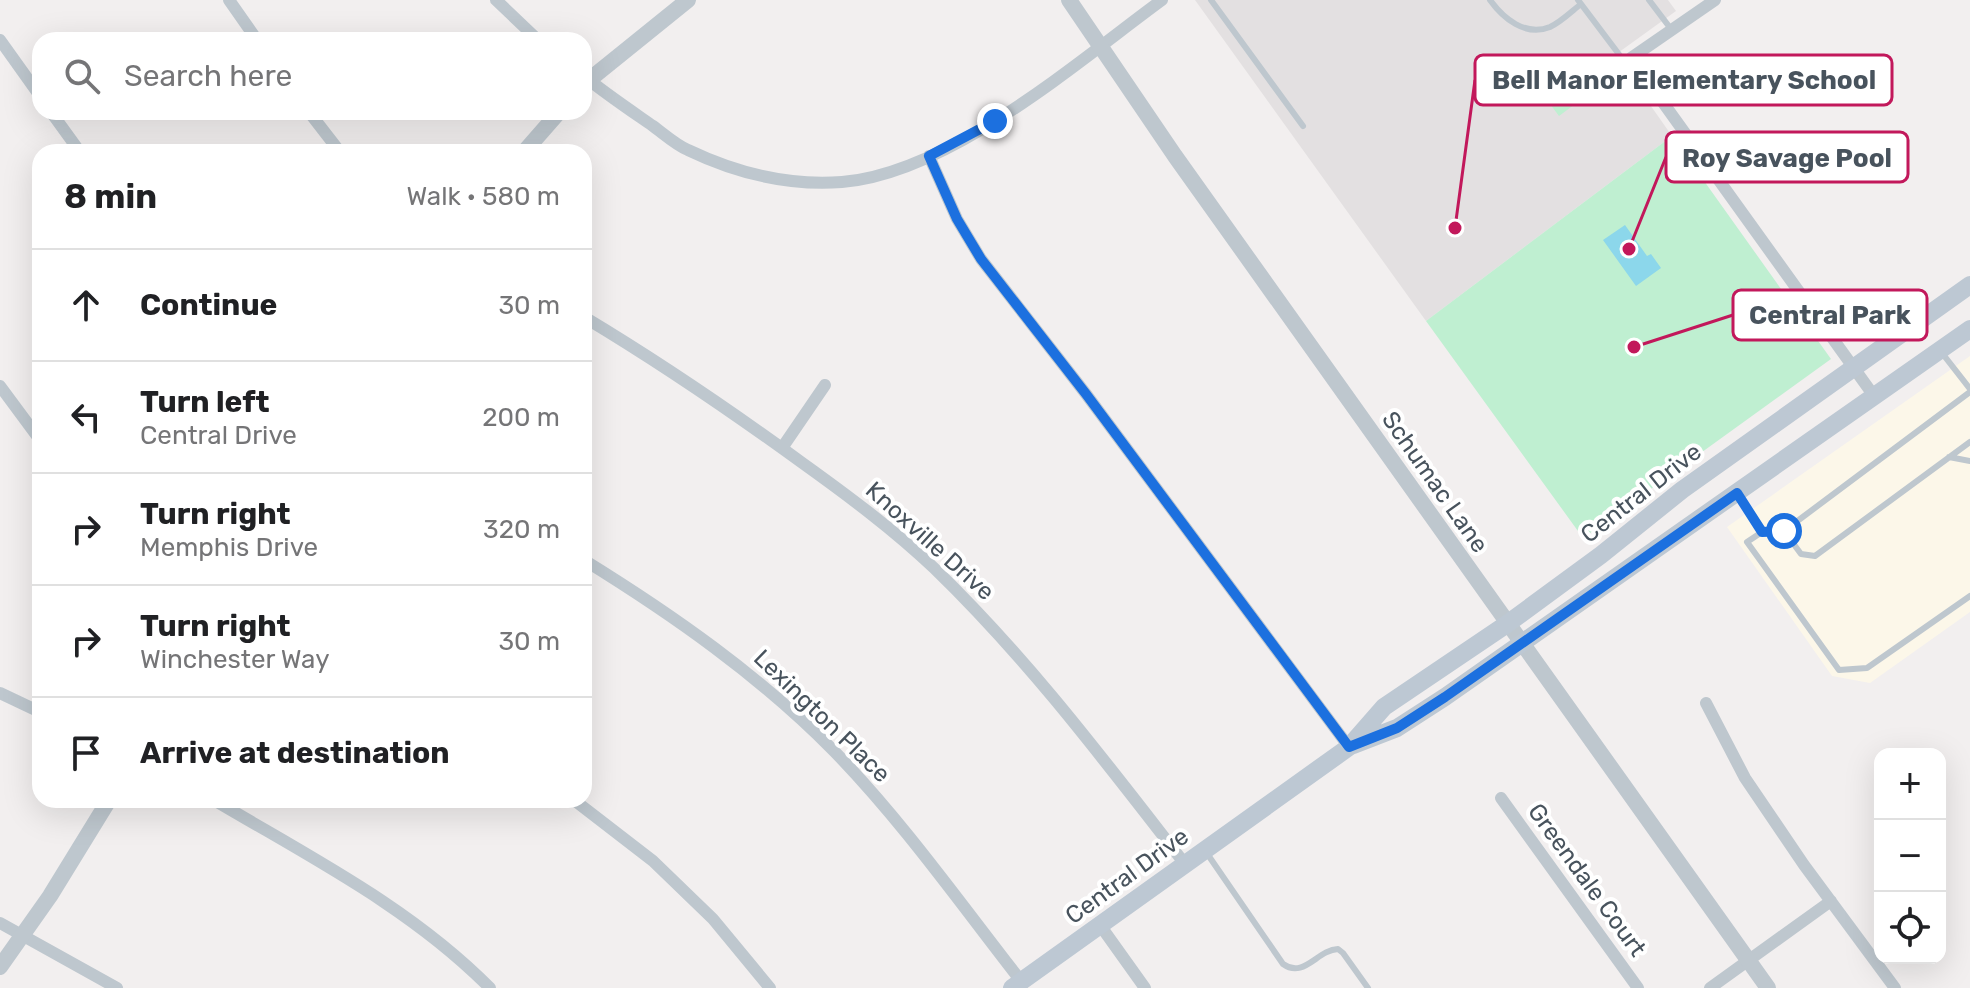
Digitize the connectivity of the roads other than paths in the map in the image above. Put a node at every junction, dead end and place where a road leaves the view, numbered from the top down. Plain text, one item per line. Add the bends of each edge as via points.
1 (229, 0) edge
2 (496, 0) edge
3 (688, 0) edge
4 (1069, 0) edge
5 (1162, 0) edge
6 (1211, 0) edge
7 (1490, 0) edge
8 (1649, 0) edge
9 (1715, 0) edge
10 (1580, 2) edge
11 (1671, 30) junction
12 (251, 32) edge
13 (530, 32) edge
14 (0, 40) edge
15 (1098, 47) junction
16 (1631, 58) junction
17 (592, 75) edge
18 (32, 85) edge
19 (592, 85) edge
20 (57, 120) edge
21 (315, 120) edge
22 (552, 120) edge
23 (1303, 126) dead end
24 (74, 144) edge
25 (334, 144) edge
26 (531, 144) edge
27 (929, 156) junction
28 (1970, 285) edge
29 (1918, 321) junction
30 (592, 322) edge
31 (1970, 329) edge
32 (1940, 350) junction
33 (1853, 368) junction
34 (825, 385) dead end
35 (0, 386) edge
36 (1970, 390) edge
37 (1874, 396) junction
38 (32, 429) edge
39 (1970, 442) edge
40 (782, 448) junction
41 (1949, 457) junction
42 (1970, 461) edge
43 (1737, 493) junction
44 (1784, 531) junction
45 (1762, 532) junction
46 (592, 565) edge
47 (1970, 596) edge
48 (1507, 624) junction
49 (1521, 645) junction
50 (0, 693) edge
51 (1706, 703) dead end
52 (32, 708) edge
53 (1349, 747) junction
54 (1501, 798) dead end
55 (104, 808) edge
56 (228, 808) edge
57 (584, 808) edge
58 (1205, 850) junction
59 (1185, 864) junction
60 (1831, 901) junction
61 (0, 923) edge
62 (1100, 925) junction
63 (23, 935) junction
64 (1748, 961) junction
65 (0, 967) edge
66 (1016, 985) edge
67 (117, 988) edge
68 (490, 988) edge
69 (770, 988) edge
70 (1145, 988) edge
71 (1368, 988) edge
72 (1638, 988) edge
73 (1710, 988) edge
74 (1768, 988) edge
75 (1895, 988) edge

1 - 12 street
2 - 13 street
3 - 17 street
4 - 15 street, Schumac Lane
5 - 15 street
6 - 23 lane
7 - 10 lane via 1507,21 1535,29 1550,27
8 - 11 lane
9 - 11 street
10 - 16 lane via 1621,57
11 - 16 street
14 - 18 street
15 - 27 street via 995,121
15 - 48 street, Schumac Lane
16 - 33 street
19 - 27 street via 686,149 778,180 844,182
20 - 24 street
21 - 25 street
22 - 26 street
27 - 53 street via 981,259
28 - 29 main road, Central Drive
29 - 32 main road
29 - 33 main road, Central Drive
30 - 40 street, Knoxville Drive
31 - 32 main road, Central Drive
32 - 36 lane
32 - 37 main road, Central Drive
33 - 37 street
33 - 48 main road, Central Drive
34 - 40 street
35 - 38 street
36 - 44 lane
37 - 43 main road, Central Drive
39 - 41 lane
40 - 59 street, Knoxville Drive via 932,567 1025,662
41 - 42 lane
41 - 44 lane via 1815,556 1801,554
43 - 45 lane
43 - 49 main road, Central Drive
44 - 45 lane
45 - 47 lane via 1747,542 1839,670 1867,668
46 - 66 street, Lexington Place via 739,666 831,748 901,826
48 - 49 street, Schumac Lane
48 - 53 main road, Central Drive via 1384,707
49 - 53 main road, Central Drive via 1397,728
49 - 64 street, Schumac Lane
50 - 52 street
51 - 60 street via 1745,778
53 - 58 main road, Central Drive
54 - 72 street, Greendale Court
55 - 63 street
56 - 68 street via 422,927
57 - 69 street via 653,861 713,919
58 - 59 main road, Central Drive
58 - 71 lane via 1283,964 1302,968 1338,949
59 - 62 main road, Central Drive
60 - 64 street
60 - 75 street
61 - 63 street
62 - 66 main road, Central Drive
62 - 70 street
63 - 65 street
63 - 67 street
64 - 73 street
64 - 74 street, Schumac Lane

